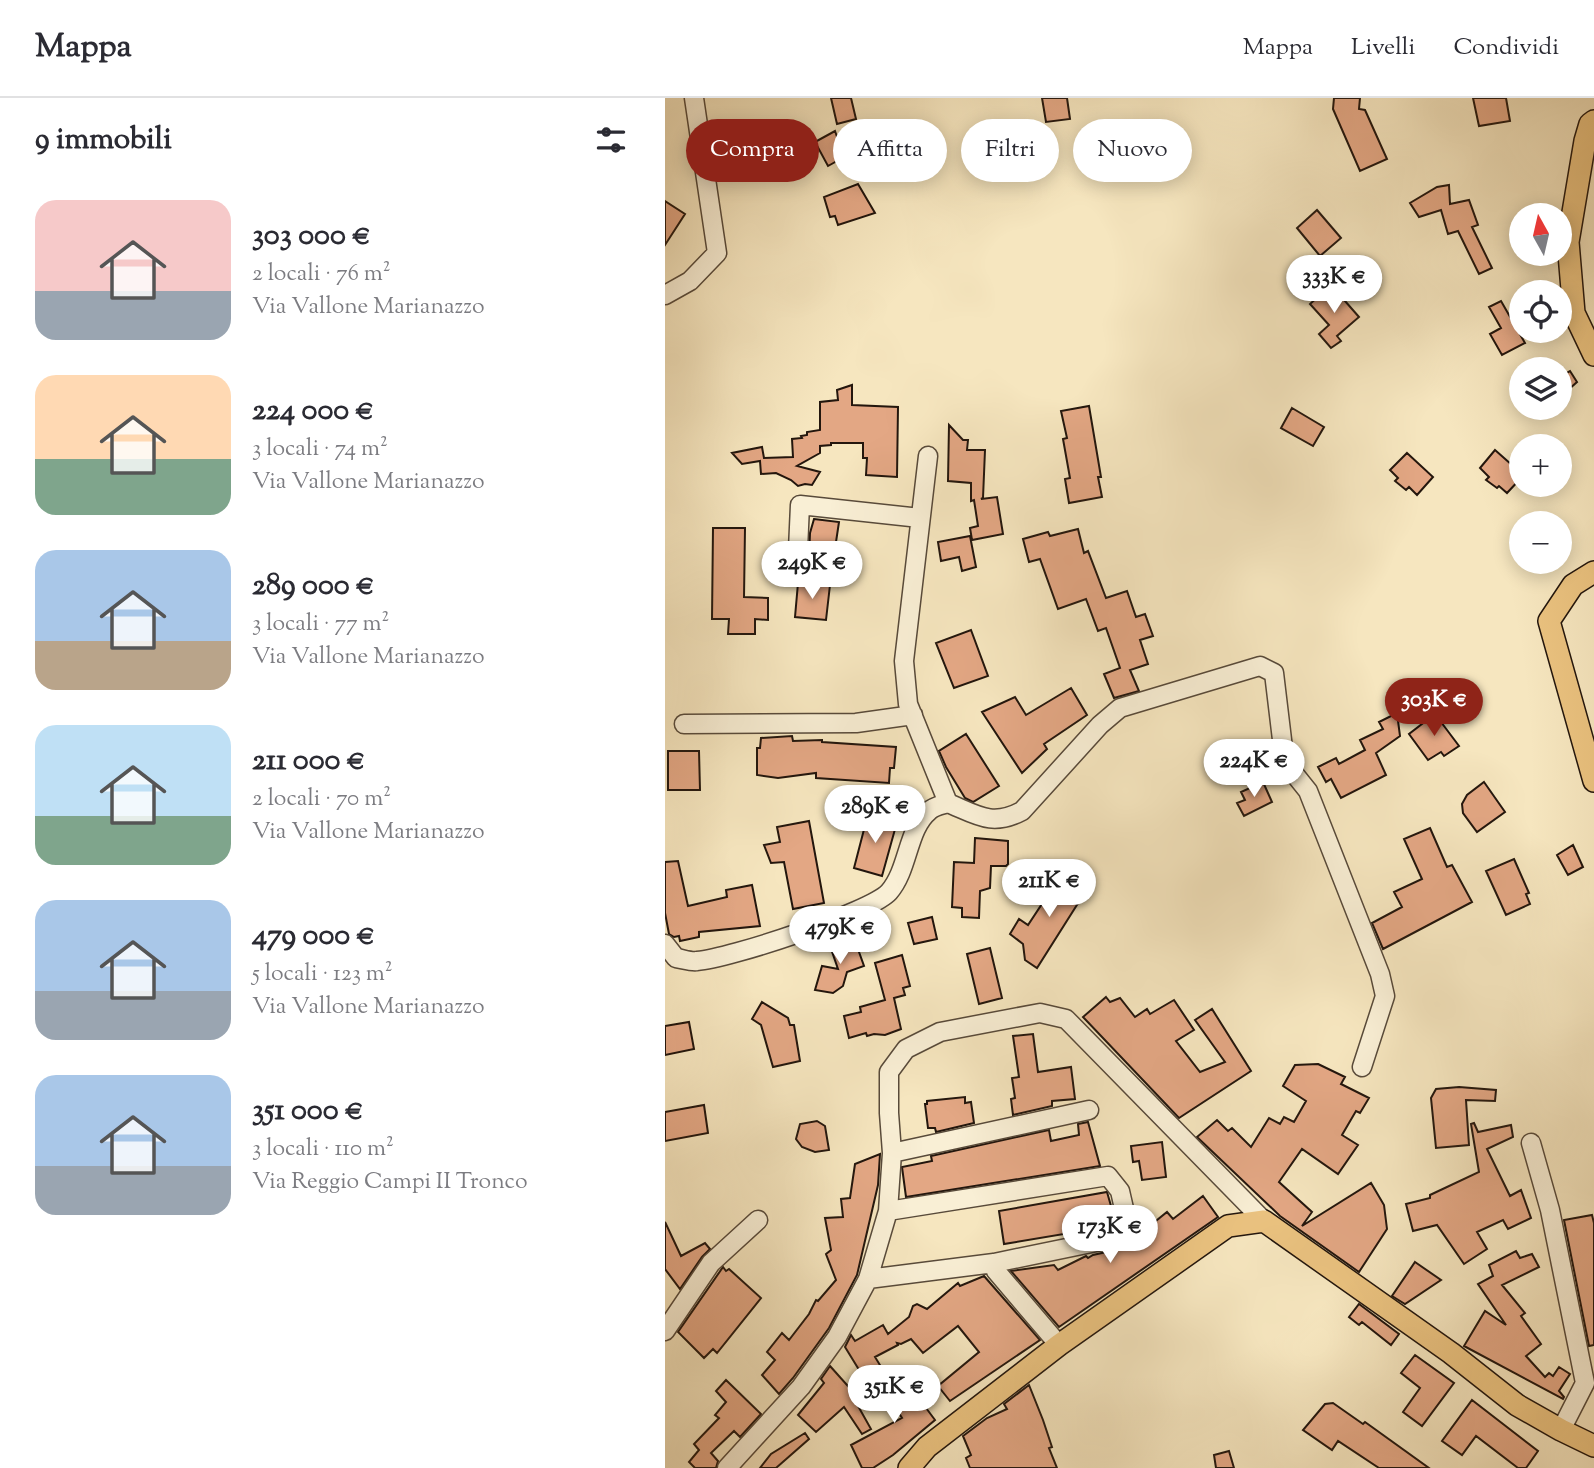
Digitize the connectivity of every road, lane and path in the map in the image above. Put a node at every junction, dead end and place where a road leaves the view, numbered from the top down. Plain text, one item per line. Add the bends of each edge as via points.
1 (694, 98) edge
2 (1594, 121) edge
3 (665, 295) edge
4 (1594, 355) edge
5 (928, 456) dead end
6 (920, 518) junction
7 (797, 572) dead end
8 (1594, 572) edge
9 (913, 715) junction
10 (684, 723) dead end
11 (1594, 781) edge
12 (948, 803) junction
13 (665, 944) edge
14 (1362, 1067) dead end
15 (1089, 1110) dead end
16 (1531, 1143) dead end
17 (892, 1153) junction
18 (888, 1211) junction
19 (758, 1220) dead end
20 (1264, 1221) junction
21 (994, 1263) junction
22 (869, 1279) junction
23 (665, 1331) edge
24 (1059, 1345) junction
25 (1561, 1430) junction
26 (1594, 1446) edge
27 (727, 1468) edge
28 (909, 1468) edge

1 - 3 street via 717,253 690,281
2 - 4 main road via 1585,141 1568,242 1574,313
5 - 6 street
6 - 7 street via 800,505
6 - 9 street via 904,661
8 - 11 main road via 1573,585 1549,621
9 - 10 street via 856,723
9 - 12 street
12 - 13 street via 930,808 919,821 899,880 886,895 866,906 747,951 695,962 676,958
12 - 14 street via 988,820 1007,819 1022,811 1120,709 1260,666 1274,674 1283,748 1292,771 1308,791 1385,996
15 - 17 street
16 - 25 street via 1551,1210 1585,1383
17 - 18 street
17 - 20 street via 889,1072 906,1049 940,1032 1039,1013 1066,1019
18 - 21 street via 1108,1176 1120,1191 1131,1235
18 - 22 street
19 - 23 street via 711,1263
20 - 24 main road via 1228,1226
20 - 25 main road via 1517,1405
21 - 22 street
21 - 24 street
22 - 27 street via 837,1337 801,1387
24 - 28 main road via 927,1447
25 - 26 main road

